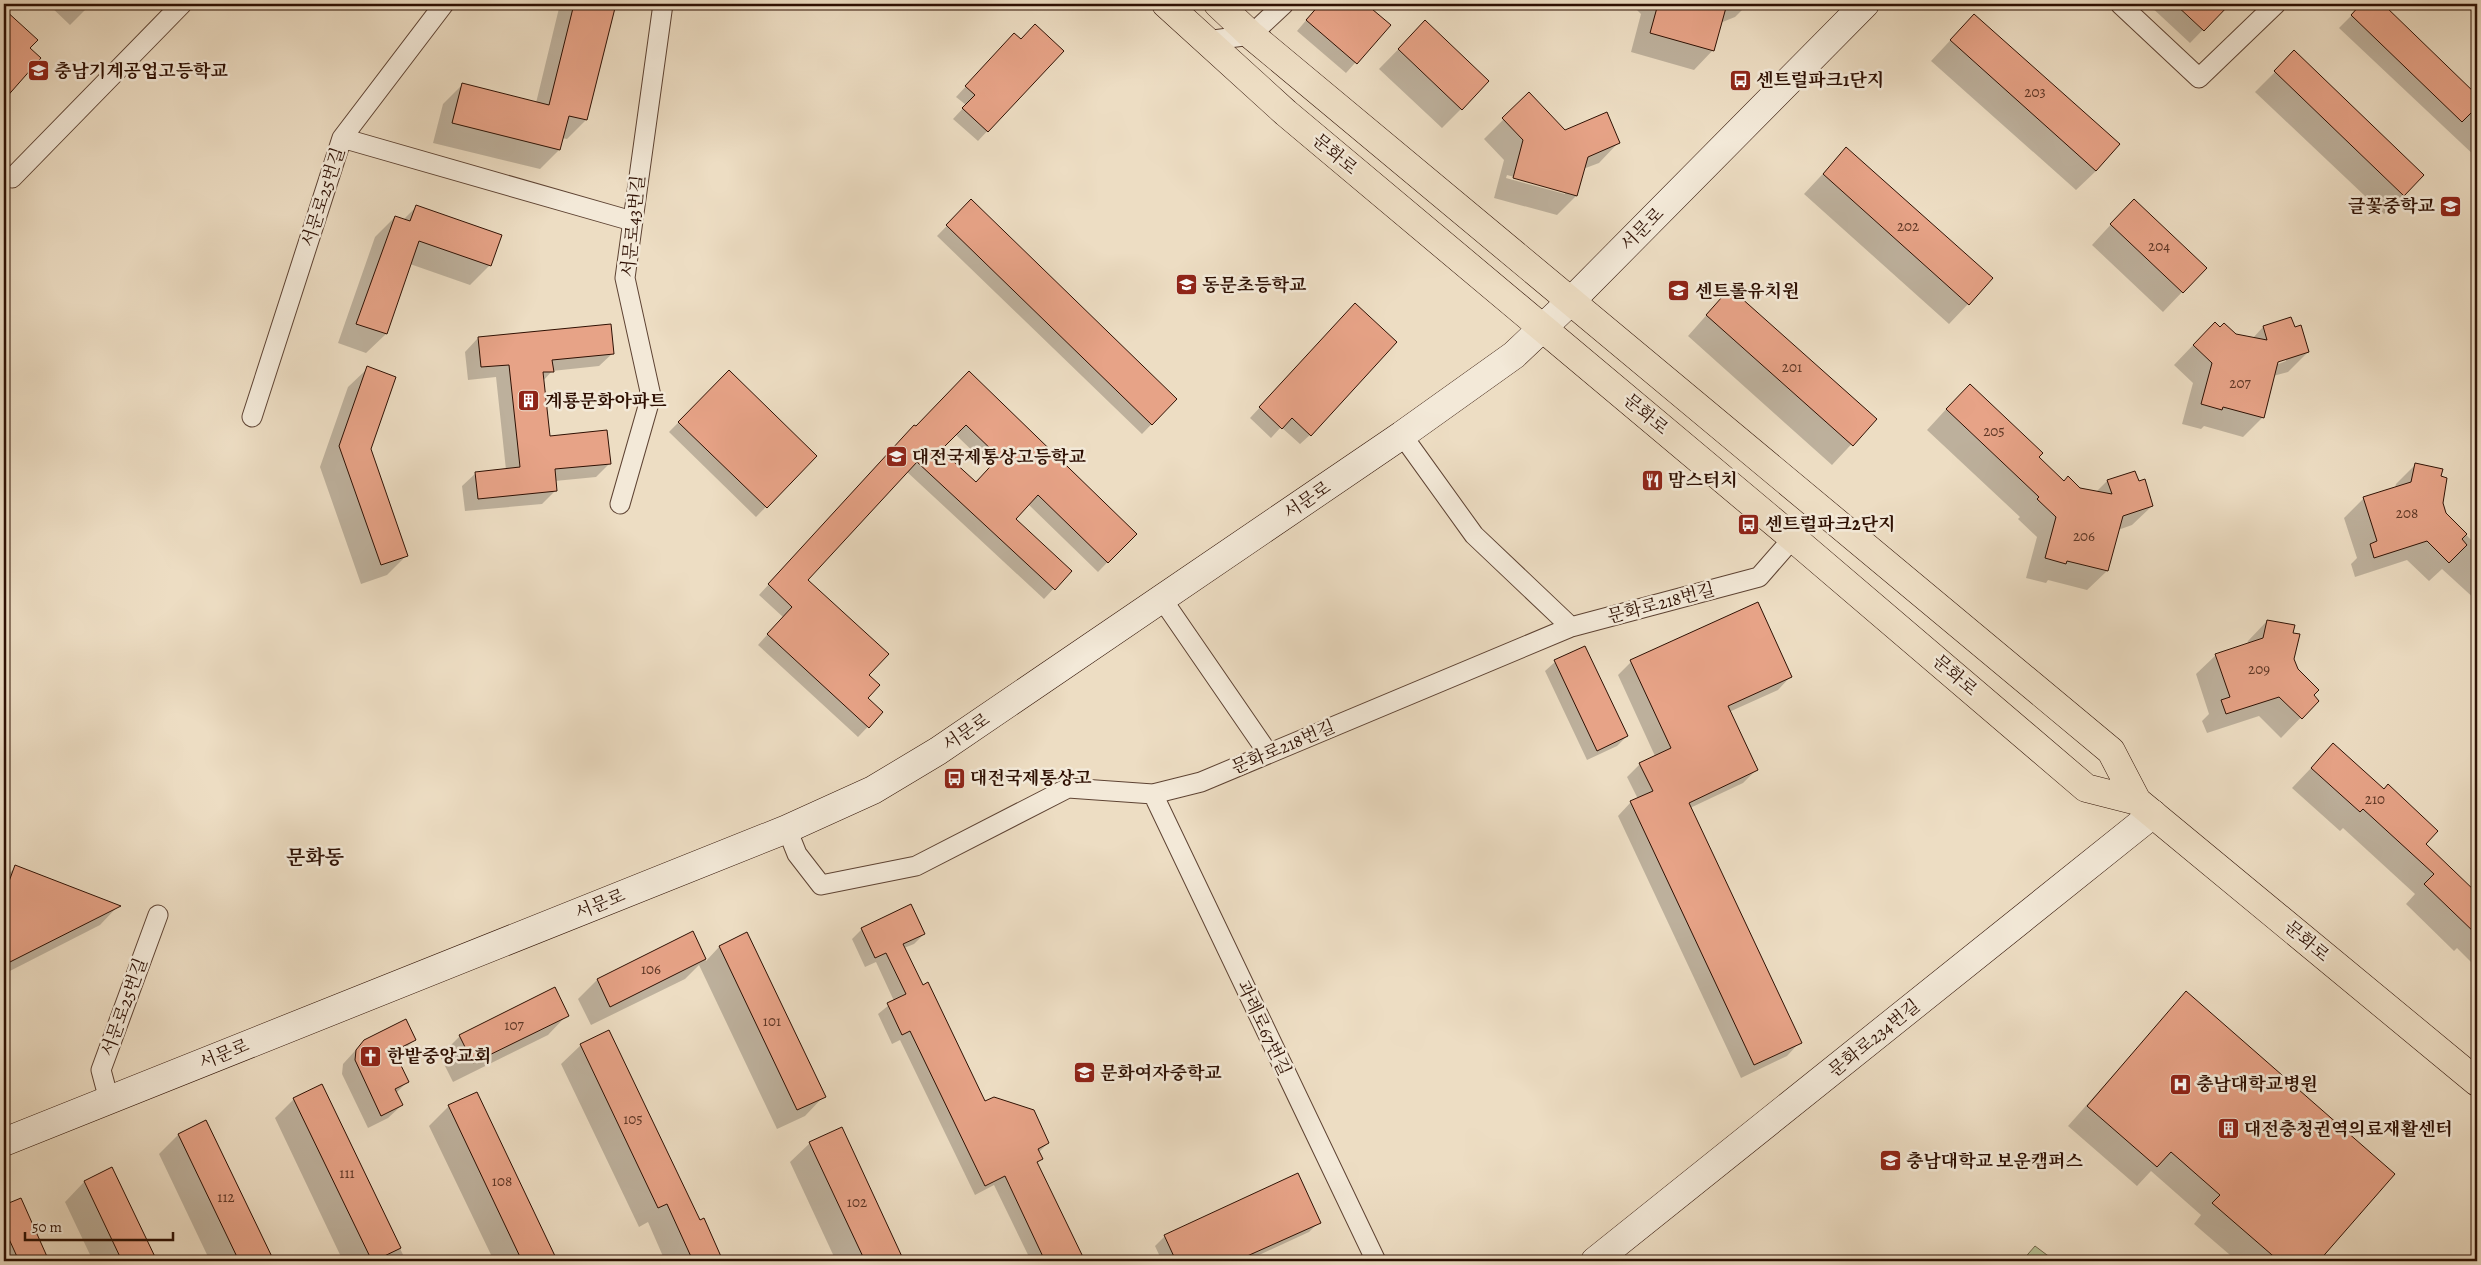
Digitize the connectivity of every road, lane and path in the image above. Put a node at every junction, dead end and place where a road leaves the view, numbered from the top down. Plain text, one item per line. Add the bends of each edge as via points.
1 (182, 4) edge
2 (444, 4) edge
3 (663, 4) edge
4 (1166, 4) edge
5 (1218, 4) edge
6 (1284, 4) edge
7 (1865, 4) edge
8 (2120, 4) edge
9 (2276, 4) edge
10 (1251, 35) junction
11 (1206, 41) junction
12 (342, 138) junction
13 (8, 176) edge
14 (632, 221) junction
15 (1571, 301) junction
16 (1543, 328) junction
17 (252, 417) dead end
18 (1402, 435) junction
19 (620, 504) dead end
20 (1793, 538) junction
21 (1162, 599) junction
22 (1571, 627) junction
23 (1268, 753) junction
24 (1152, 794) junction
25 (2145, 808) junction
26 (787, 829) junction
27 (158, 915) dead end
28 (2477, 1082) edge
29 (109, 1100) junction
30 (4, 1142) edge
31 (1376, 1261) edge
32 (1595, 1261) edge

1 - 13 street
2 - 12 street, 서문로25번길
3 - 14 street, 서문로43번길
4 - 11 main road, 문화로
5 - 10 main road, 문화로
6 - 10 street
7 - 15 main road, 서문로
8 - 9 street via 2199,78
10 - 11 street
10 - 15 main road, 문화로
11 - 16 main road, 문화로 via 1286,113
12 - 14 street
12 - 17 street, 서문로25번길
14 - 19 street, 서문로43번길 via 625,278 651,396
15 - 16 main road, 서문로
15 - 25 main road, 문화로 via 2111,751
16 - 18 main road, 서문로 via 1514,355
16 - 20 main road, 문화로
18 - 21 main road, 서문로
18 - 22 street via 1474,535
20 - 22 street, 문화로218번길 via 1759,577
20 - 25 main road, 문화로 via 2086,788
21 - 23 street
21 - 26 main road, 서문로 via 938,751 873,790
22 - 23 street, 문화로218번길
23 - 24 street, 문화로218번길 via 1200,782
24 - 26 street, 문화로218번길 via 1068,788 916,866 821,886 797,854
24 - 31 street, 과례로67번길
25 - 28 main road, 문화로
25 - 32 main road, 문화로234번길
26 - 29 main road, 서문로
27 - 29 street, 서문로25번길 via 101,1070
29 - 30 main road, 서문로

